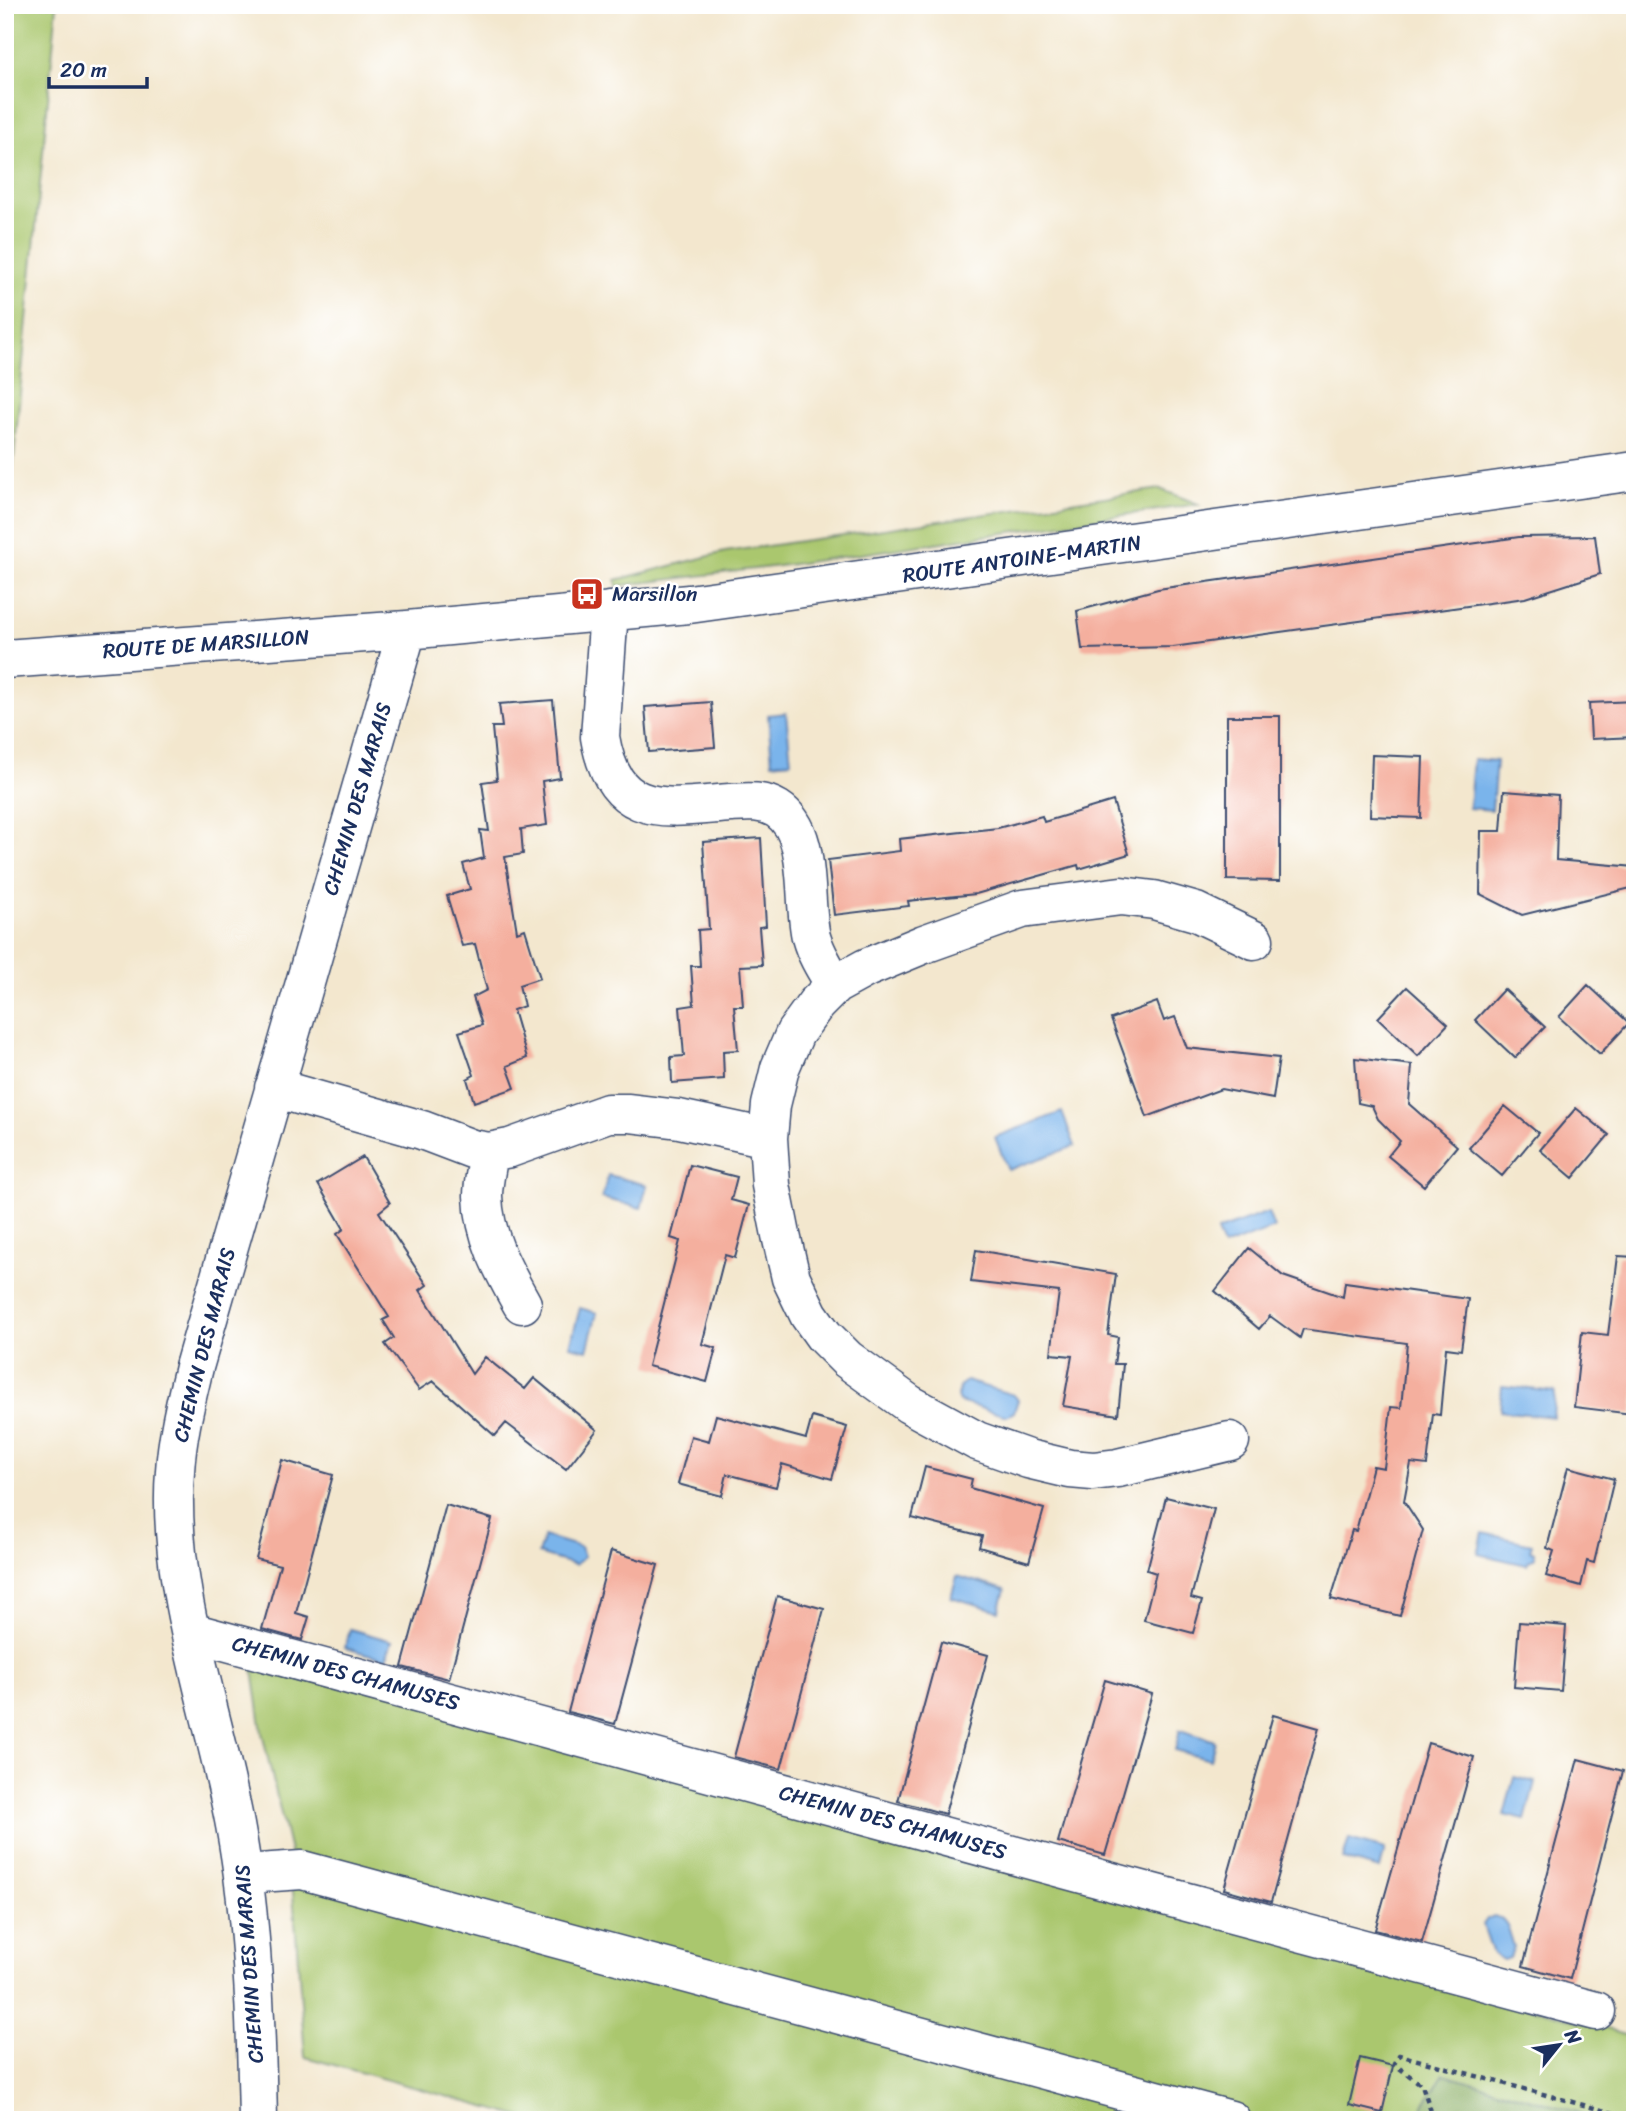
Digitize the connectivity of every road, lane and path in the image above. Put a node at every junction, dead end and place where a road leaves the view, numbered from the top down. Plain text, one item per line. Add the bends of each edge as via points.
1 (1635, 471) edge
2 (609, 611) junction
3 (407, 630) junction
4 (5, 659) edge
5 (1254, 940) dead end
6 (835, 985) junction
7 (274, 1088) junction
8 (768, 1138) junction
9 (489, 1152) junction
10 (523, 1304) dead end
11 (1230, 1441) dead end
12 (191, 1632) junction
13 (244, 1874) junction
14 (1596, 2011) dead end
15 (1635, 2119) edge
16 (257, 2120) edge
17 (1231, 2120) edge
18 (1434, 2120) edge

1 - 2 street, ROUTE ANTOINE-MARTIN via 750,597
2 - 3 street, ROUTE ANTOINE-MARTIN
2 - 6 street via 600,737 611,773 630,797 653,806 748,801 780,811 802,845 812,940
3 - 4 street, ROUTE DE MARSILLON
3 - 7 street, CHEMIN DES MARAIS
5 - 6 street via 1196,912 1154,900 1121,896 1086,899 1021,909 924,944
6 - 8 street via 795,1033 780,1068
7 - 9 street
7 - 12 street, CHEMIN DES MARAIS via 194,1367 178,1443 176,1549
8 - 9 street via 679,1119 608,1113
8 - 11 street via 771,1185 783,1245 791,1278 809,1315 847,1359 909,1404 977,1441 1070,1469 1118,1468
9 - 10 street via 483,1196 486,1222 492,1246
12 - 13 street, CHEMIN DES MARAIS
12 - 14 street, CHEMIN DES CHAMUSES
13 - 16 street, CHEMIN DES MARAIS via 252,1954
13 - 17 street via 302,1870
15 - 18 path via 1399,2055 1394,2064 1422,2085

